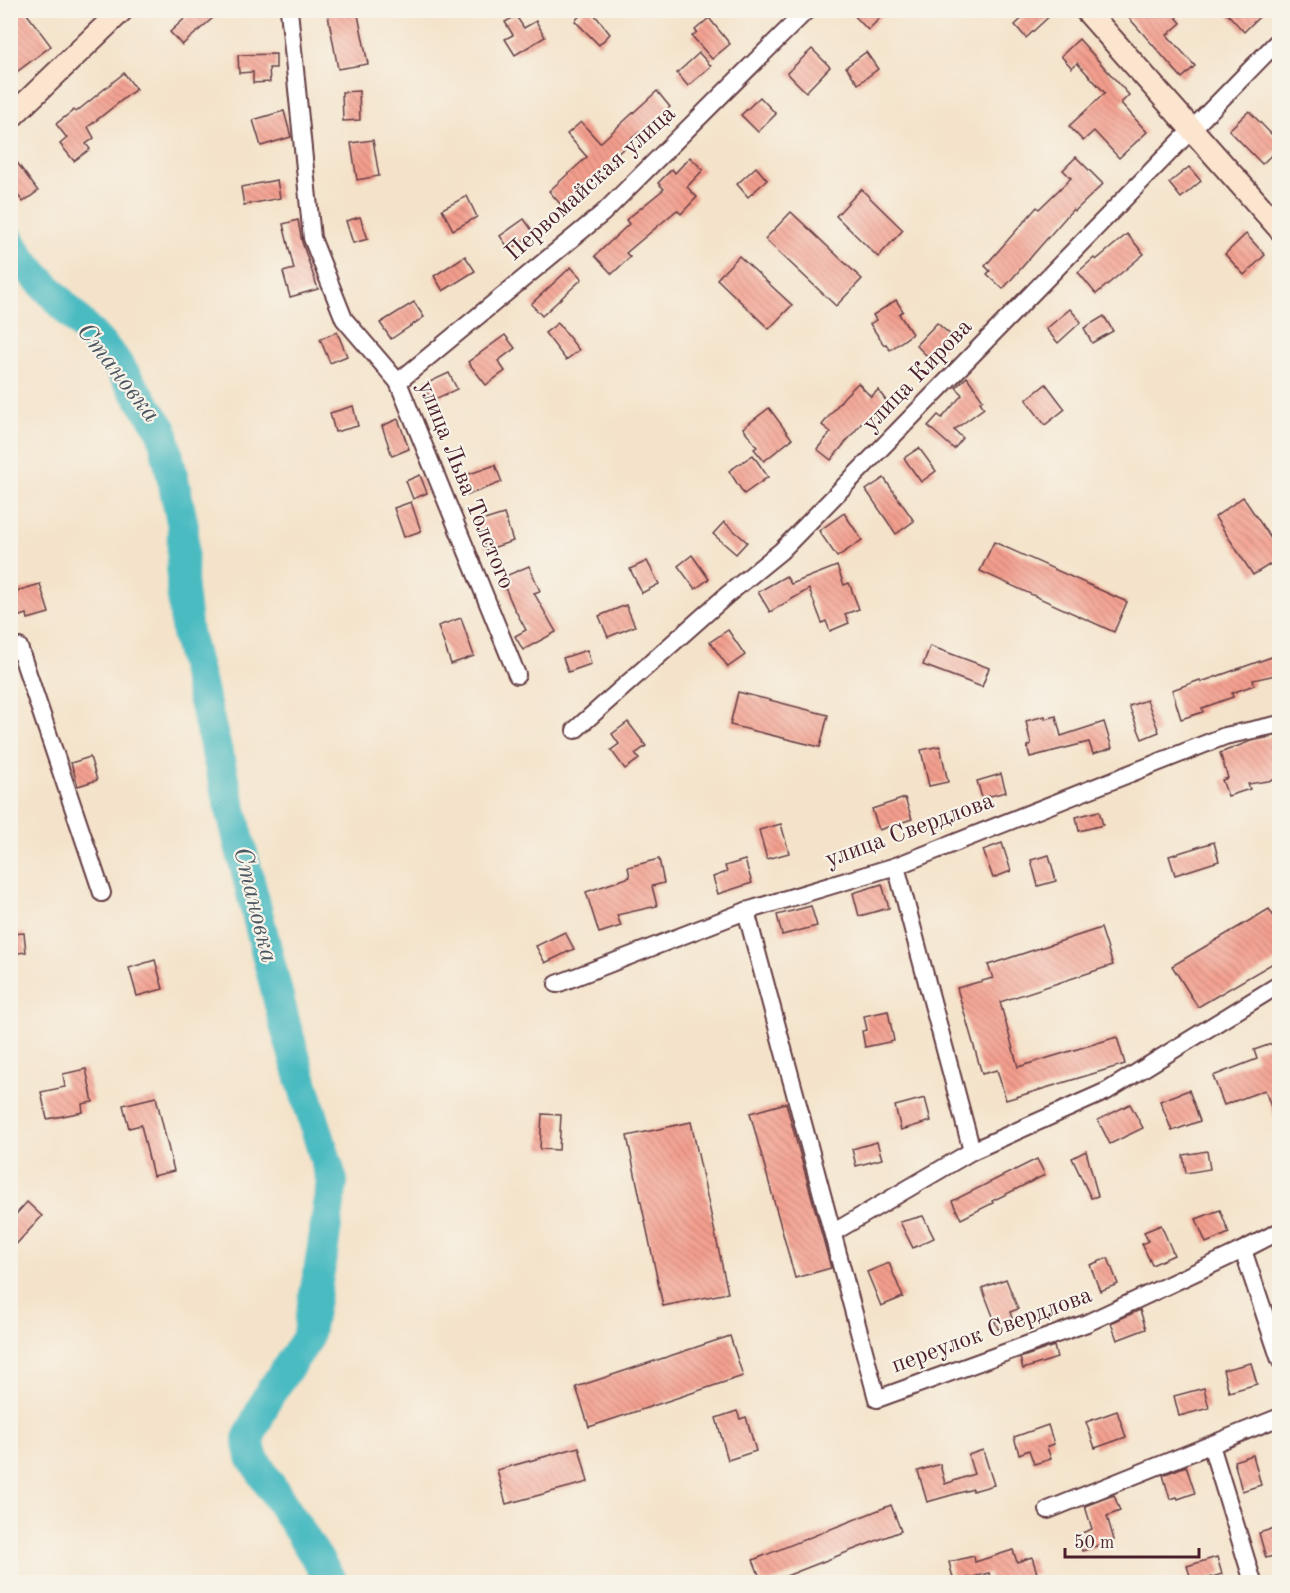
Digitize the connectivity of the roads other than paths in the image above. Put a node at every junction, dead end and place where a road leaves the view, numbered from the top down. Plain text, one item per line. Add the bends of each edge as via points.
1 (122, 10) edge
2 (289, 10) edge
3 (807, 10) edge
4 (1086, 10) edge
5 (1280, 39) edge
6 (10, 118) edge
7 (1192, 128) junction
8 (1280, 229) edge
9 (398, 382) junction
10 (10, 645) edge
11 (517, 675) dead end
12 (1280, 724) edge
13 (575, 730) dead end
14 (896, 866) junction
15 (102, 892) dead end
16 (746, 911) junction
17 (557, 984) dead end
18 (1280, 984) edge
19 (972, 1150) junction
20 (1280, 1231) edge
21 (834, 1232) junction
22 (1243, 1250) junction
23 (1280, 1360) edge
24 (1280, 1417) edge
25 (1211, 1445) junction
26 (1048, 1510) dead end
27 (1253, 1582) edge

1 - 6 main road
2 - 9 street, улица Льва Толстого via 312,238 344,319
3 - 9 street, Первомайская улица via 603,213
4 - 7 main road
5 - 7 street, улица Кирова
7 - 8 main road
7 - 13 street, улица Кирова via 781,551
9 - 11 street, улица Льва Толстого
10 - 15 street via 19,648
12 - 14 street, улица Свердлова via 1225,736
14 - 16 street, улица Свердлова
14 - 19 street
16 - 17 street, улица Свердлова
16 - 21 street, переулок Свердлова
18 - 19 street via 1107,1091
19 - 21 street
20 - 22 street, переулок Свердлова
21 - 22 street, переулок Свердлова via 877,1399 1088,1323
22 - 23 street
24 - 25 street
25 - 26 street
25 - 27 street

